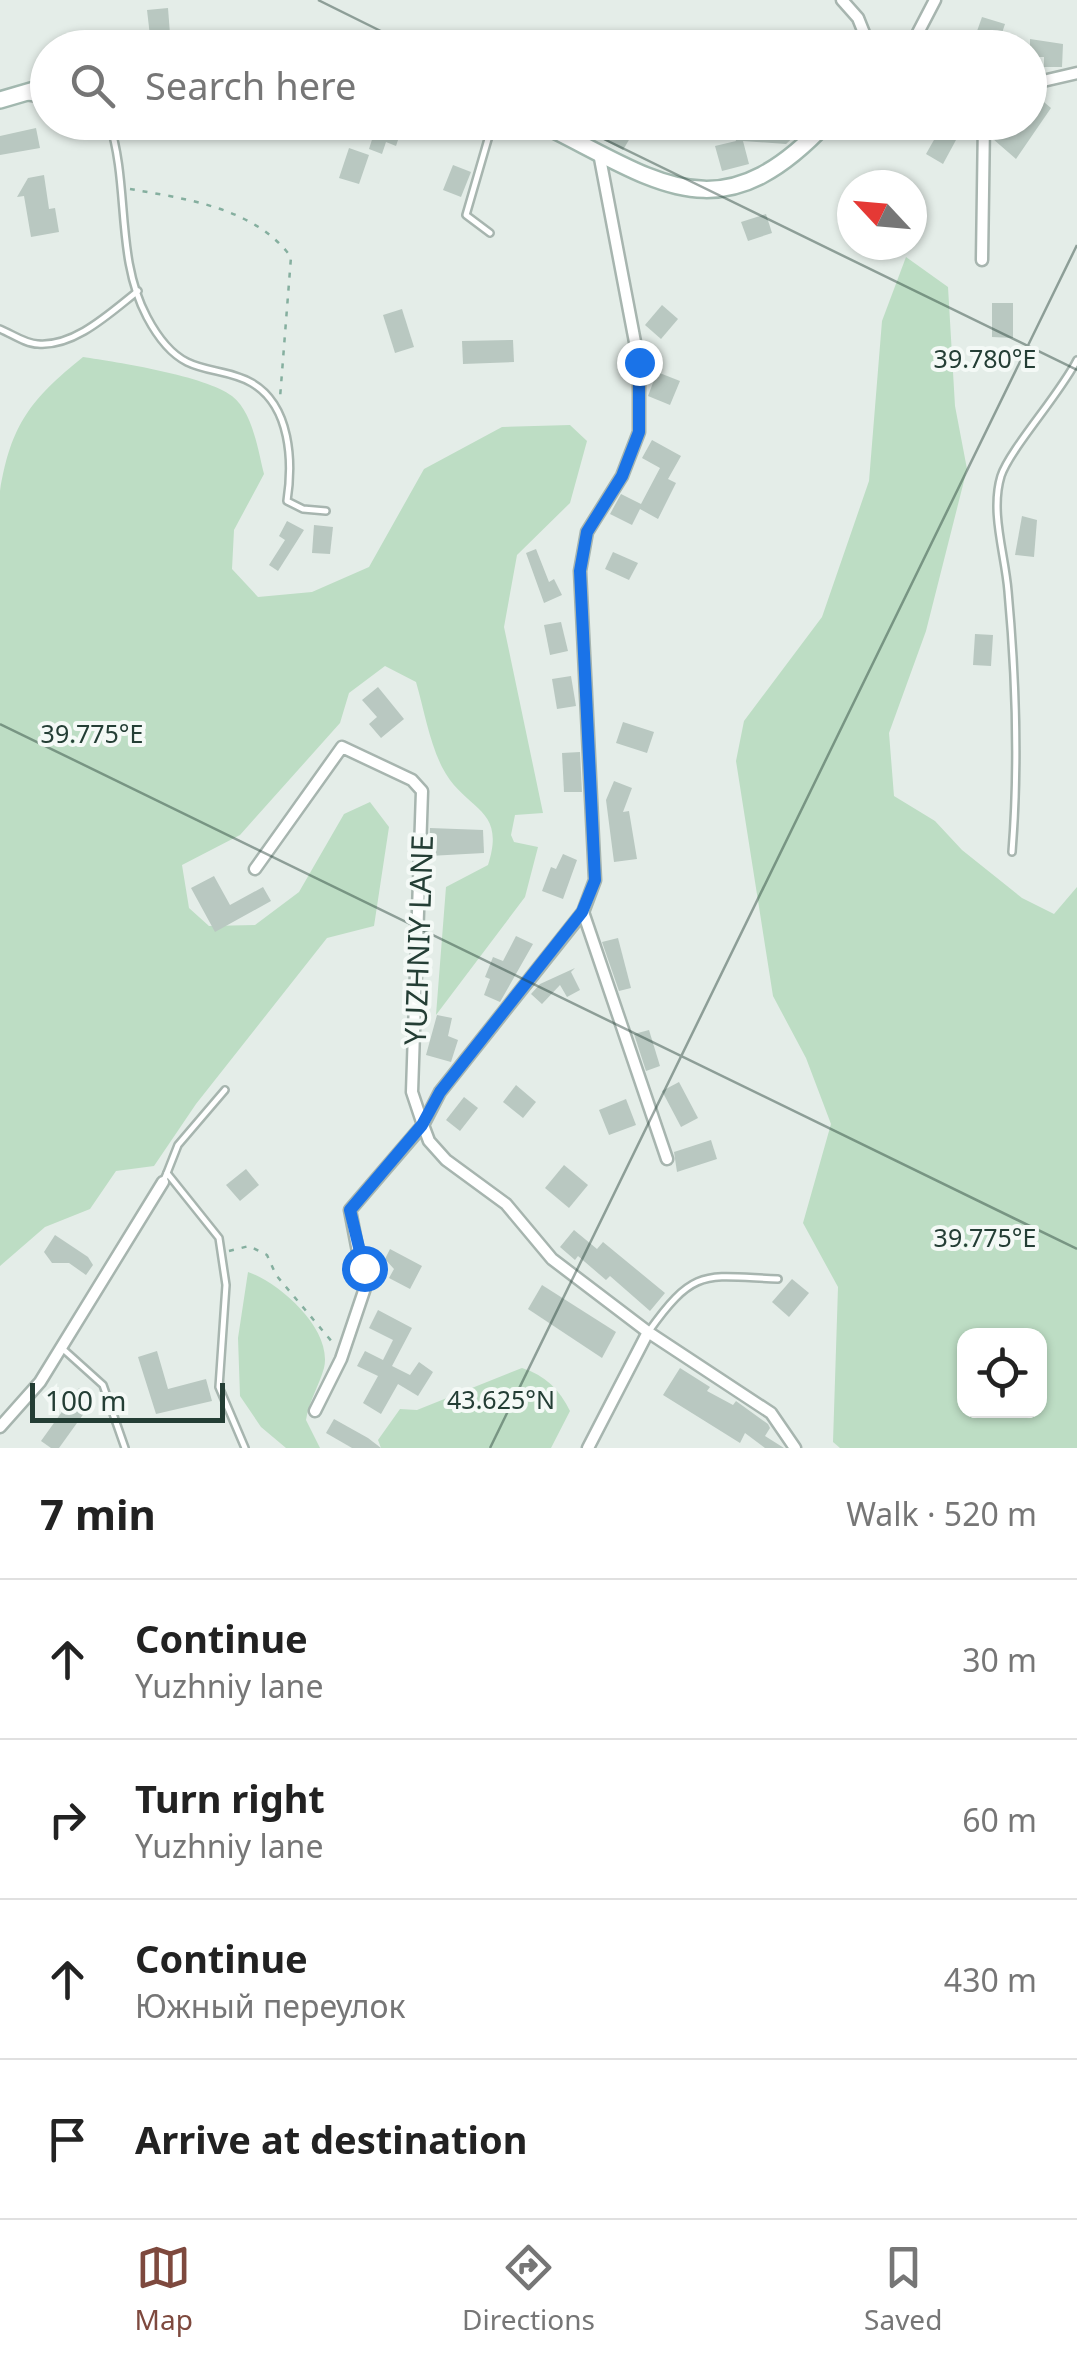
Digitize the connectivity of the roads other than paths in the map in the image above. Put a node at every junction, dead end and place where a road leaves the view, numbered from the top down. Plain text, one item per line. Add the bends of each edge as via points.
1 (842, 0) edge
2 (934, 0) edge
3 (863, 30) edge
4 (919, 30) edge
5 (1077, 72) edge
6 (1047, 80) edge
7 (111, 140) edge
8 (487, 140) edge
9 (575, 140) edge
10 (811, 140) edge
11 (984, 140) edge
12 (599, 152) junction
13 (490, 233) dead end
14 (982, 260) dead end
15 (138, 292) junction
16 (0, 330) edge
17 (1077, 360) edge
18 (326, 512) dead end
19 (1012, 852) dead end
20 (255, 869) dead end
21 (582, 912) junction
22 (225, 1090) dead end
23 (422, 1125) junction
24 (667, 1159) dead end
25 (165, 1178) junction
26 (778, 1279) dead end
27 (648, 1332) junction
28 (61, 1347) junction
29 (315, 1412) dead end
30 (0, 1426) edge
31 (124, 1448) edge
32 (245, 1448) edge
33 (588, 1448) edge
34 (795, 1448) edge

1 - 3 street
2 - 4 street
5 - 6 street
7 - 15 lane
8 - 13 lane via 466,215
9 - 12 street
10 - 12 street via 752,182 712,193 669,184
11 - 14 street
12 - 21 street via 639,362 639,432 622,476 587,532 580,571 596,864
15 - 16 lane via 88,329 52,343 34,344
15 - 18 lane via 166,346 188,363 255,384 280,413 288,443 287,500
17 - 19 lane via 1004,470 1000,488 1019,766
20 - 23 street, YUZHNIY LANE via 342,747 418,785 423,808 412,1092
21 - 23 street via 440,1092
21 - 24 street
22 - 25 lane via 178,1145
23 - 27 street via 446,1160 506,1204 552,1259
23 - 29 street via 350,1210 365,1288
25 - 28 street
25 - 32 lane via 202,1211 223,1252 220,1387
26 - 27 lane via 734,1273 710,1278 670,1301
27 - 33 street
27 - 34 street via 771,1412
28 - 30 street
28 - 31 lane via 103,1385

